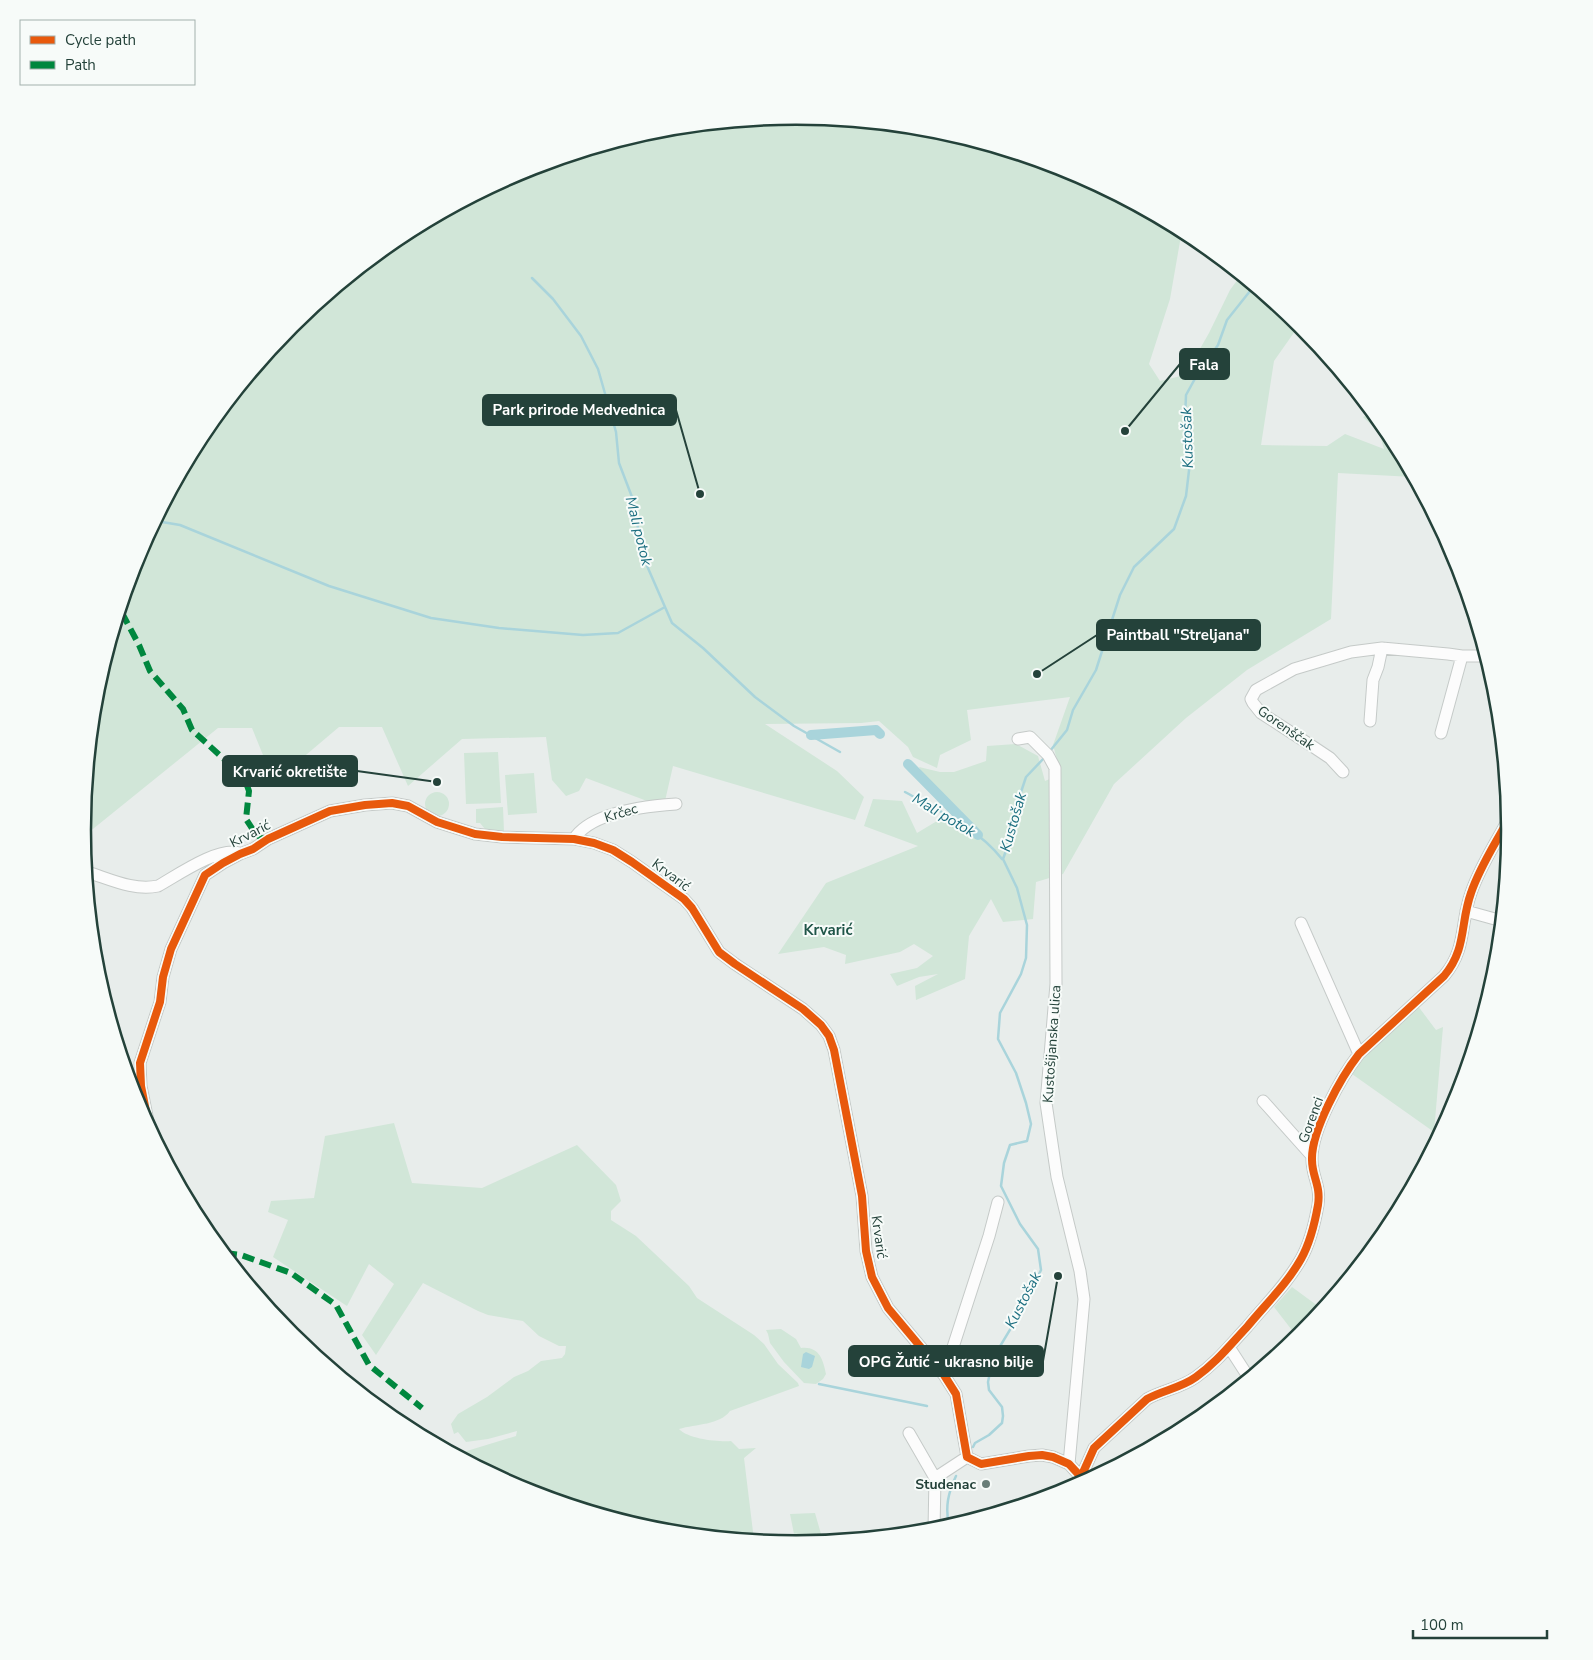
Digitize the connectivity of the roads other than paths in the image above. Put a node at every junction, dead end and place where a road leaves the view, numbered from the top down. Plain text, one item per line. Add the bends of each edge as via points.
1 (1382, 648) junction
2 (1462, 656) junction
3 (1480, 656) edge
4 (1370, 721) dead end
5 (1441, 734) dead end
6 (1018, 739) dead end
7 (1343, 772) dead end
8 (676, 804) dead end
9 (1502, 831) edge
10 (574, 839) junction
11 (240, 854) junction
12 (93, 874) edge
13 (1466, 911) junction
14 (1496, 919) edge
15 (1301, 923) dead end
16 (1359, 1054) junction
17 (142, 1093) edge
18 (1263, 1101) dead end
19 (1312, 1156) junction
20 (998, 1202) dead end
21 (1229, 1347) junction
22 (1246, 1373) edge
23 (944, 1375) junction
24 (908, 1433) dead end
25 (967, 1457) junction
26 (1069, 1464) junction
27 (1084, 1474) edge
28 (1079, 1476) edge
29 (934, 1478) junction
30 (934, 1522) edge

1 - 2 street, Gorenščak
1 - 4 street via 1373,680
1 - 7 street, Gorenščak via 1351,652 1301,666 1273,679 1252,694 1252,704 1261,713 1330,758
2 - 3 street, Gorenščak
2 - 5 street
6 - 26 street, Kustošijanska ulica via 1030,737 1048,755 1055,768 1056,984 1046,1103 1057,1177 1084,1299
8 - 10 street, Krčec via 644,806 611,816 591,823
9 - 13 street, Gorenci via 1480,870
10 - 11 street, Krvarić via 475,834 392,802 330,811
10 - 23 street, Krvarić via 612,850 679,895 692,908 719,952 803,1009 829,1036 862,1196 866,1251 872,1277 888,1308
11 - 12 street via 223,853 210,857 158,886 129,886
11 - 17 street, Krvarić via 206,875 171,949 162,977 160,1002 140,1063
13 - 14 street
13 - 16 street, Gorenci via 1462,943 1449,970
15 - 16 street
16 - 19 street, Gorenci via 1332,1096
18 - 19 street
19 - 21 street, Gorenci via 1319,1196 1302,1259
20 - 23 street
21 - 22 street
21 - 27 street, Gorenci via 1195,1378 1147,1399 1094,1448
23 - 25 street, Krvarić via 956,1394
24 - 29 street
25 - 26 street via 981,1464 1042,1455
25 - 29 street
26 - 28 street
29 - 30 street

